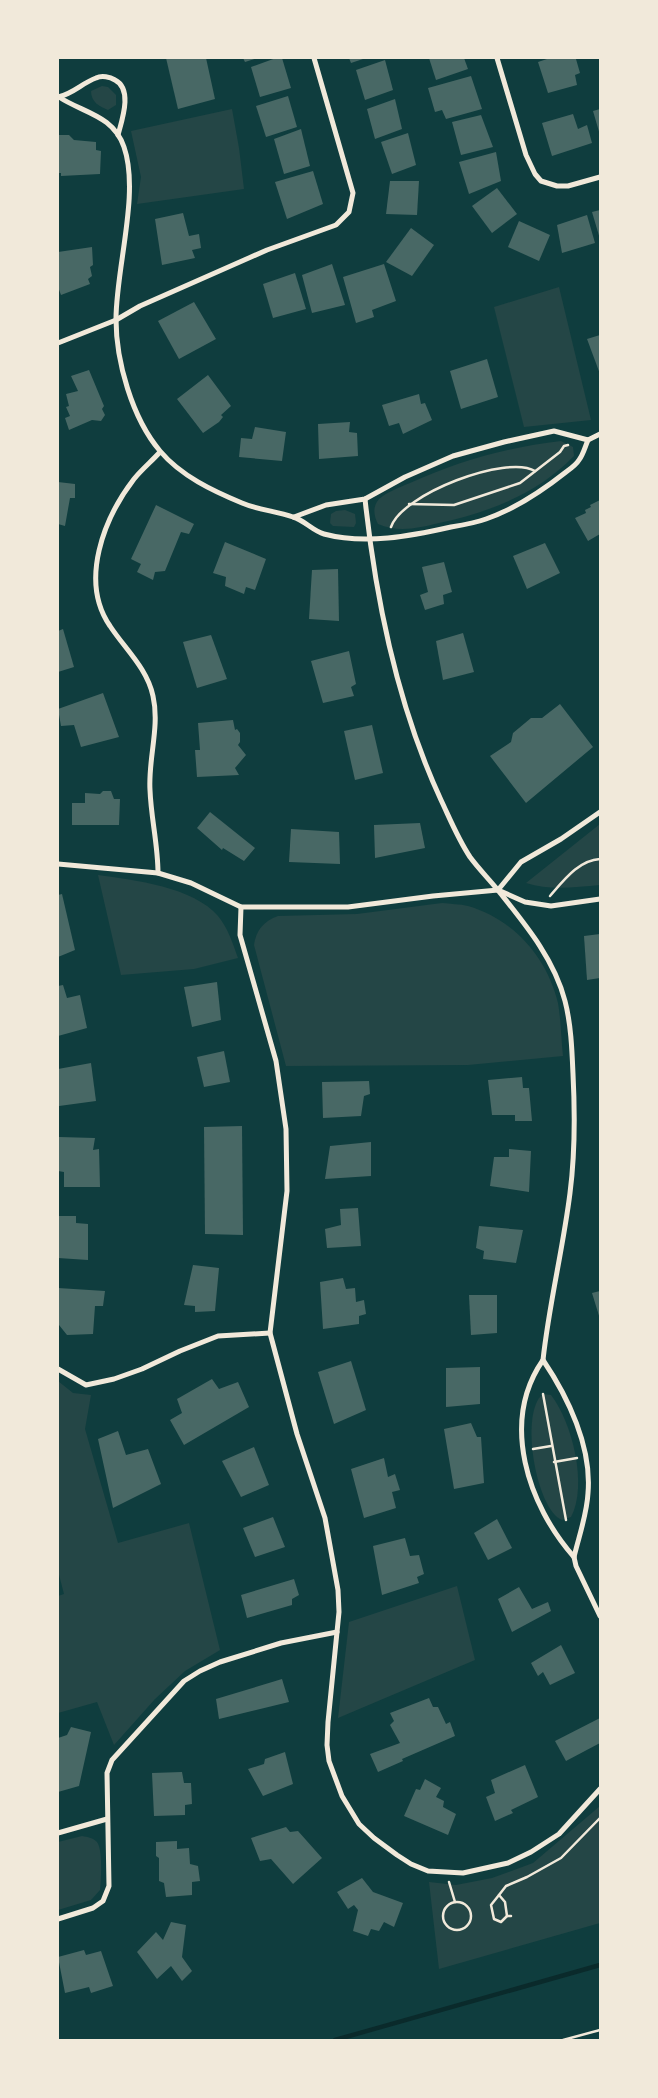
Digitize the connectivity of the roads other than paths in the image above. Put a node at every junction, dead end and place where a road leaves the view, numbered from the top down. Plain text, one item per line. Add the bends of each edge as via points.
1 (314, 58) edge
2 (497, 58) edge
3 (58, 97) edge
4 (118, 135) junction
5 (600, 176) edge
6 (116, 320) junction
7 (58, 343) edge
8 (600, 434) edge
9 (588, 440) junction
10 (160, 452) junction
11 (365, 499) junction
12 (294, 516) junction
13 (369, 540) junction
14 (600, 812) edge
15 (58, 864) edge
16 (158, 873) junction
17 (498, 890) junction
18 (600, 899) edge
19 (241, 907) junction
20 (270, 1333) junction
21 (543, 1360) junction
22 (58, 1369) edge
23 (574, 1557) junction
24 (600, 1616) edge
25 (337, 1632) junction
26 (600, 1789) edge
27 (107, 1819) junction
28 (58, 1833) edge
29 (58, 1919) edge

1 - 6 street via 353,193 344,219 326,230 267,250 140,306
2 - 5 street via 526,155 541,181 568,186
3 - 4 street via 95,114
3 - 4 street via 97,77 110,77 119,82 125,104
4 - 6 street via 124,146 129,171
6 - 7 street
6 - 10 street via 127,385
8 - 9 street
9 - 11 street via 554,431 496,444 453,456
9 - 13 street via 578,462 541,492 486,520
10 - 12 street via 212,490 249,506
10 - 16 street via 135,479 119,505 102,540 95,571 96,589 104,616 142,668 153,695 156,714 149,770
11 - 12 street via 326,505
11 - 13 street
12 - 13 street via 323,534
13 - 17 street via 394,666 417,741 470,857
14 - 17 street via 561,840 521,862
15 - 16 street
16 - 19 street via 191,883
17 - 18 street via 526,902 551,906
17 - 19 street via 348,907
17 - 21 street via 540,944 556,973 566,1002 572,1050 574,1132 570,1192
19 - 20 street via 240,935 276,1061 286,1129 287,1191
20 - 22 street via 218,1336 142,1369 86,1385
20 - 25 street via 297,1434 325,1518 338,1590
21 - 23 street via 558,1383 586,1457 588,1495
21 - 23 street via 526,1392 522,1427 524,1463 548,1522
23 - 24 street
25 - 26 street via 328,1722 329,1761 342,1796 359,1824 397,1856 428,1871 446,1873 480,1871 523,1857 559,1834
25 - 27 street via 281,1643 220,1662 184,1681 112,1760 108,1773
27 - 28 street
27 - 29 street via 109,1886 105,1898 93,1908

